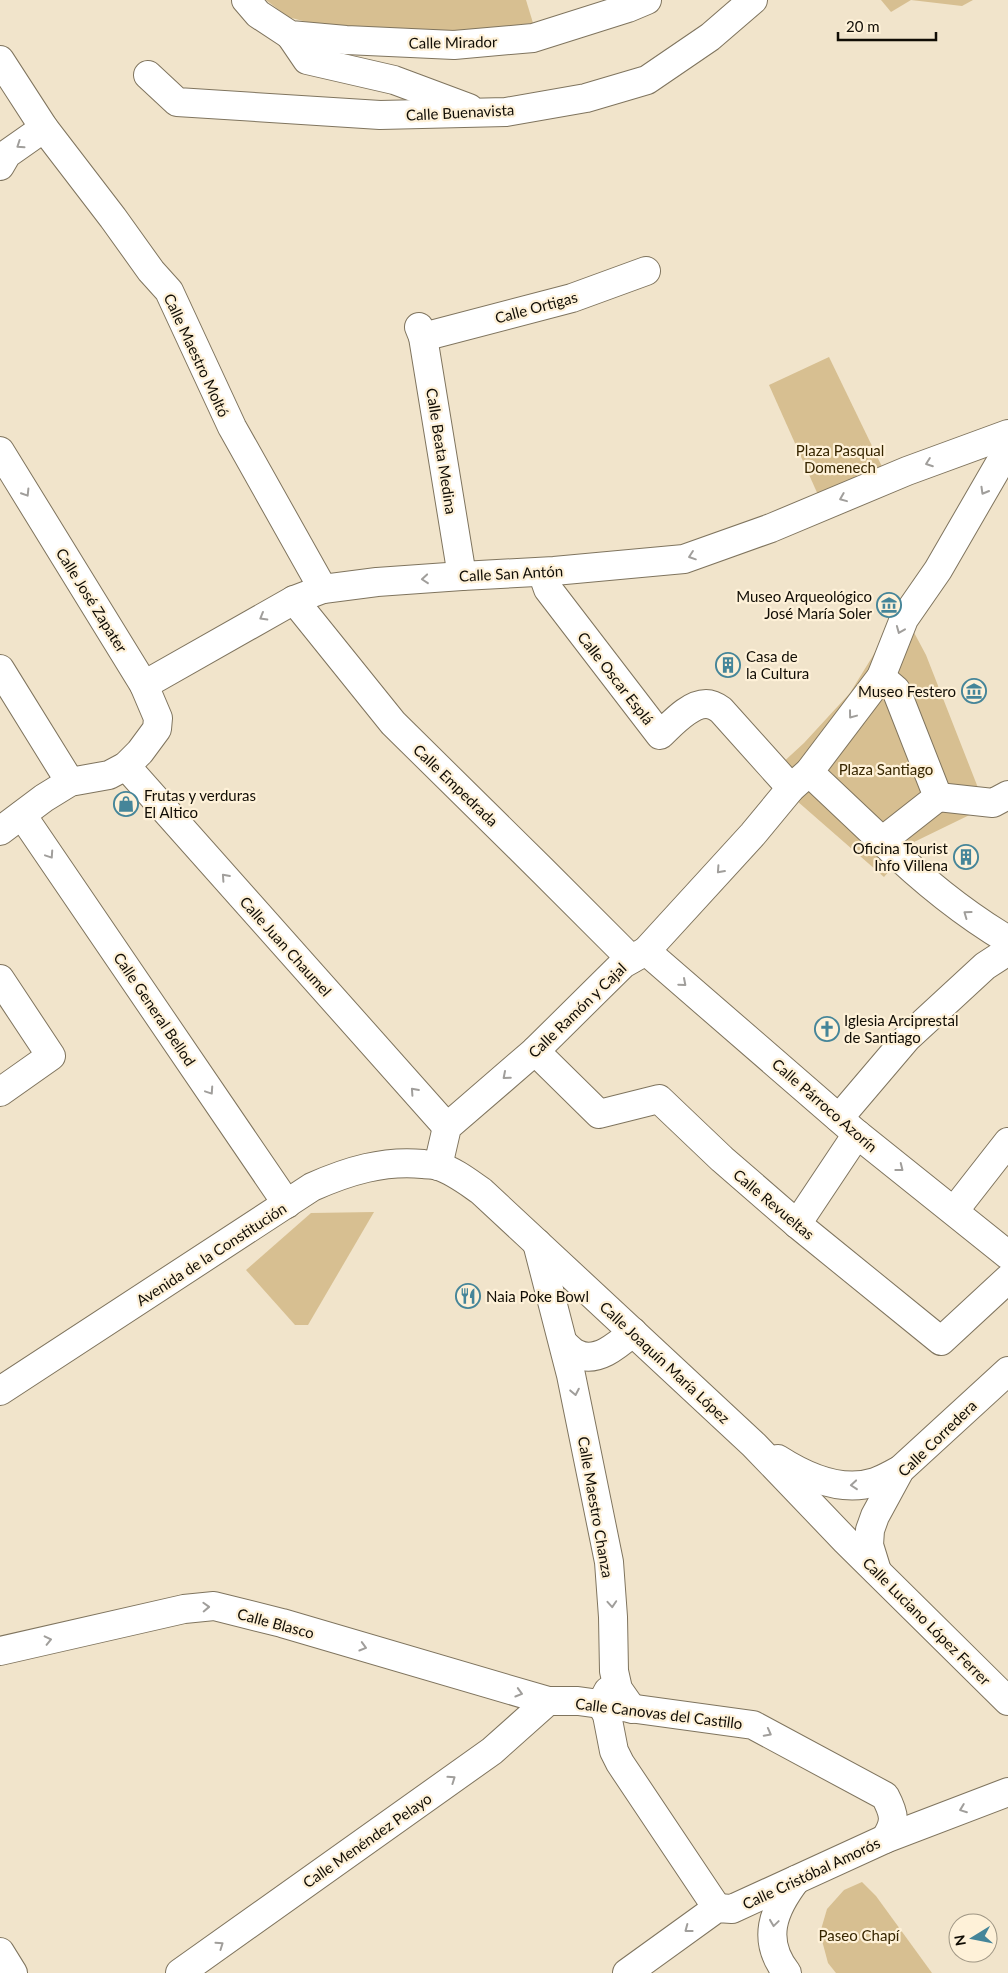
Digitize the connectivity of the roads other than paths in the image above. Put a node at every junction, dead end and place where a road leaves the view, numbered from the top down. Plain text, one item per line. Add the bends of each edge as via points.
1 (647, 0) edge
2 (752, 0) edge
3 (252, 7) edge
4 (290, 35) junction
5 (0, 60) edge
6 (148, 75) dead end
7 (482, 113) junction
8 (44, 128) junction
9 (0, 166) edge
10 (646, 271) dead end
11 (421, 332) joint
12 (1008, 434) edge
13 (1008, 449) edge
14 (0, 451) edge
15 (542, 572) junction
16 (462, 576) junction
17 (323, 589) junction
18 (294, 600) junction
19 (0, 669) edge
20 (881, 677) junction
21 (144, 685) junction
22 (133, 759) junction
23 (800, 780) junction
24 (70, 782) junction
25 (1008, 795) edge
26 (938, 797) junction
27 (7, 822) edge
28 (882, 841) junction
29 (1008, 940) edge
30 (1008, 951) edge
31 (639, 955) junction
32 (0, 979) edge
33 (535, 1052) junction
34 (0, 1092) edge
35 (848, 1126) junction
36 (447, 1127) junction
37 (1008, 1142) edge
38 (438, 1166) junction
39 (287, 1204) junction
40 (954, 1211) junction
41 (797, 1224) junction
42 (537, 1243) junction
43 (1008, 1255) edge
44 (1008, 1279) edge
45 (633, 1332) junction
46 (564, 1344) junction
47 (1008, 1371) edge
48 (0, 1391) edge
49 (754, 1445) junction
50 (900, 1470) junction
51 (846, 1540) joint
52 (877, 1571) junction
53 (0, 1651) edge
54 (614, 1671) junction
55 (548, 1701) junction
56 (1008, 1701) edge
57 (601, 1704) junction
58 (632, 1709) junction
59 (1008, 1792) edge
60 (884, 1839) junction
61 (796, 1880) junction
62 (717, 1908) junction
63 (0, 1952) edge
64 (13, 1973) edge
65 (180, 1973) edge
66 (627, 1973) edge
67 (787, 1973) edge

1 - 4 street, Calle Mirador via 533,38 454,45
2 - 7 street, Calle Buenavista via 710,37 647,80 586,98
3 - 4 street, Calle Mirador
4 - 7 street via 308,60 394,80
5 - 8 street, Calle Maestro Moltó
6 - 7 street, Calle Buenavista via 177,102 380,115
8 -> 9 street via 7,154
8 - 17 street, Calle Maestro Moltó via 169,291 232,427
10 - 11 street, Calle Ortigas via 572,298
11 - 16 street, Calle Beata Medina
12 -> 15 street, Calle San Antón via 684,559
13 -> 20 street, Calle Ramón y Cajal via 938,570 904,620
14 -> 21 street, Calle José Zapater
15 - 16 street, Calle San Antón
15 - 23 street, Calle Oscar Esplá via 548,589 660,735 689,710 708,704 721,710
16 -> 17 street, Calle San Antón
17 - 18 street, Calle San Antón
18 -> 21 street, Calle San Antón
18 - 31 street, Calle Empedrada via 392,723 542,870
19 - 24 street
20 -> 23 street, Calle Ramón y Cajal
20 - 26 street via 896,690
21 - 22 street, Calle José Zapater via 158,718 157,729
22 - 24 street via 109,775
36 -> 22 street, Calle Juan Chaumel
23 - 28 street
23 -> 31 street, Calle Ramón y Cajal
24 - 27 street
25 - 26 street via 993,803
26 - 28 street
27 -> 39 street, Calle General Bellod
29 -> 28 street via 937,892
30 - 35 street via 985,966 907,1038
31 - 33 street, Calle Ramón y Cajal via 623,964
31 -> 35 street, Calle Párroco Azorín
32 - 34 street via 51,1056
33 -> 36 street, Calle Ramón y Cajal
33 - 41 street, Calle Revueltas via 599,1114 659,1099
35 -> 40 street, Calle Párroco Azorín
35 - 41 street
36 - 38 street
37 - 40 street
38 - 39 street, Avenida de la Constitución via 398,1163 350,1172 312,1187
38 - 42 street, Calle Joaquín María López via 481,1191
39 - 48 street, Avenida de la Constitución
40 - 43 street, Calle Párroco Azorín
41 - 44 street, Calle Revueltas via 941,1341
42 - 45 street, Calle Joaquín María López
42 - 46 street, Calle Maestro Chanza
45 - 46 street via 612,1350 593,1356 578,1355
45 - 49 street, Calle Joaquín María López
46 -> 54 street, Calle Maestro Chanza via 609,1562
47 - 50 street, Calle Corredera
50 -> 49 street, Calle Joaquín María López via 874,1482 852,1486 834,1484 788,1466
49 - 51 street, Calle Joaquín María López
50 - 52 street, Calle Corredera via 870,1530 869,1545
51 - 52 street, Calle Luciano López Ferrer
52 - 56 street, Calle Luciano López Ferrer
53 -> 55 street, Calle Blasco via 184,1609 214,1606
54 - 57 street, Calle Maestro Chanza
54 - 58 street, Calle Maestro Chanza via 618,1689
55 - 57 street, Calle Canovas del Castillo via 578,1700
65 -> 55 street, Calle Menéndez Pelayo via 492,1751
57 - 58 street, Calle Canovas del Castillo
57 - 62 street via 620,1763
58 -> 60 street, Calle Canovas del Castillo via 753,1725 885,1796 894,1819
59 -> 60 street, Calle Cristóbal Amorós
60 - 61 street, Calle Cristóbal Amorós
61 - 62 street, Calle Cristóbal Amorós via 732,1909
61 -> 67 street via 782,1899 772,1925 776,1954
62 -> 66 street, Calle Cristóbal Amorós
63 - 64 street

